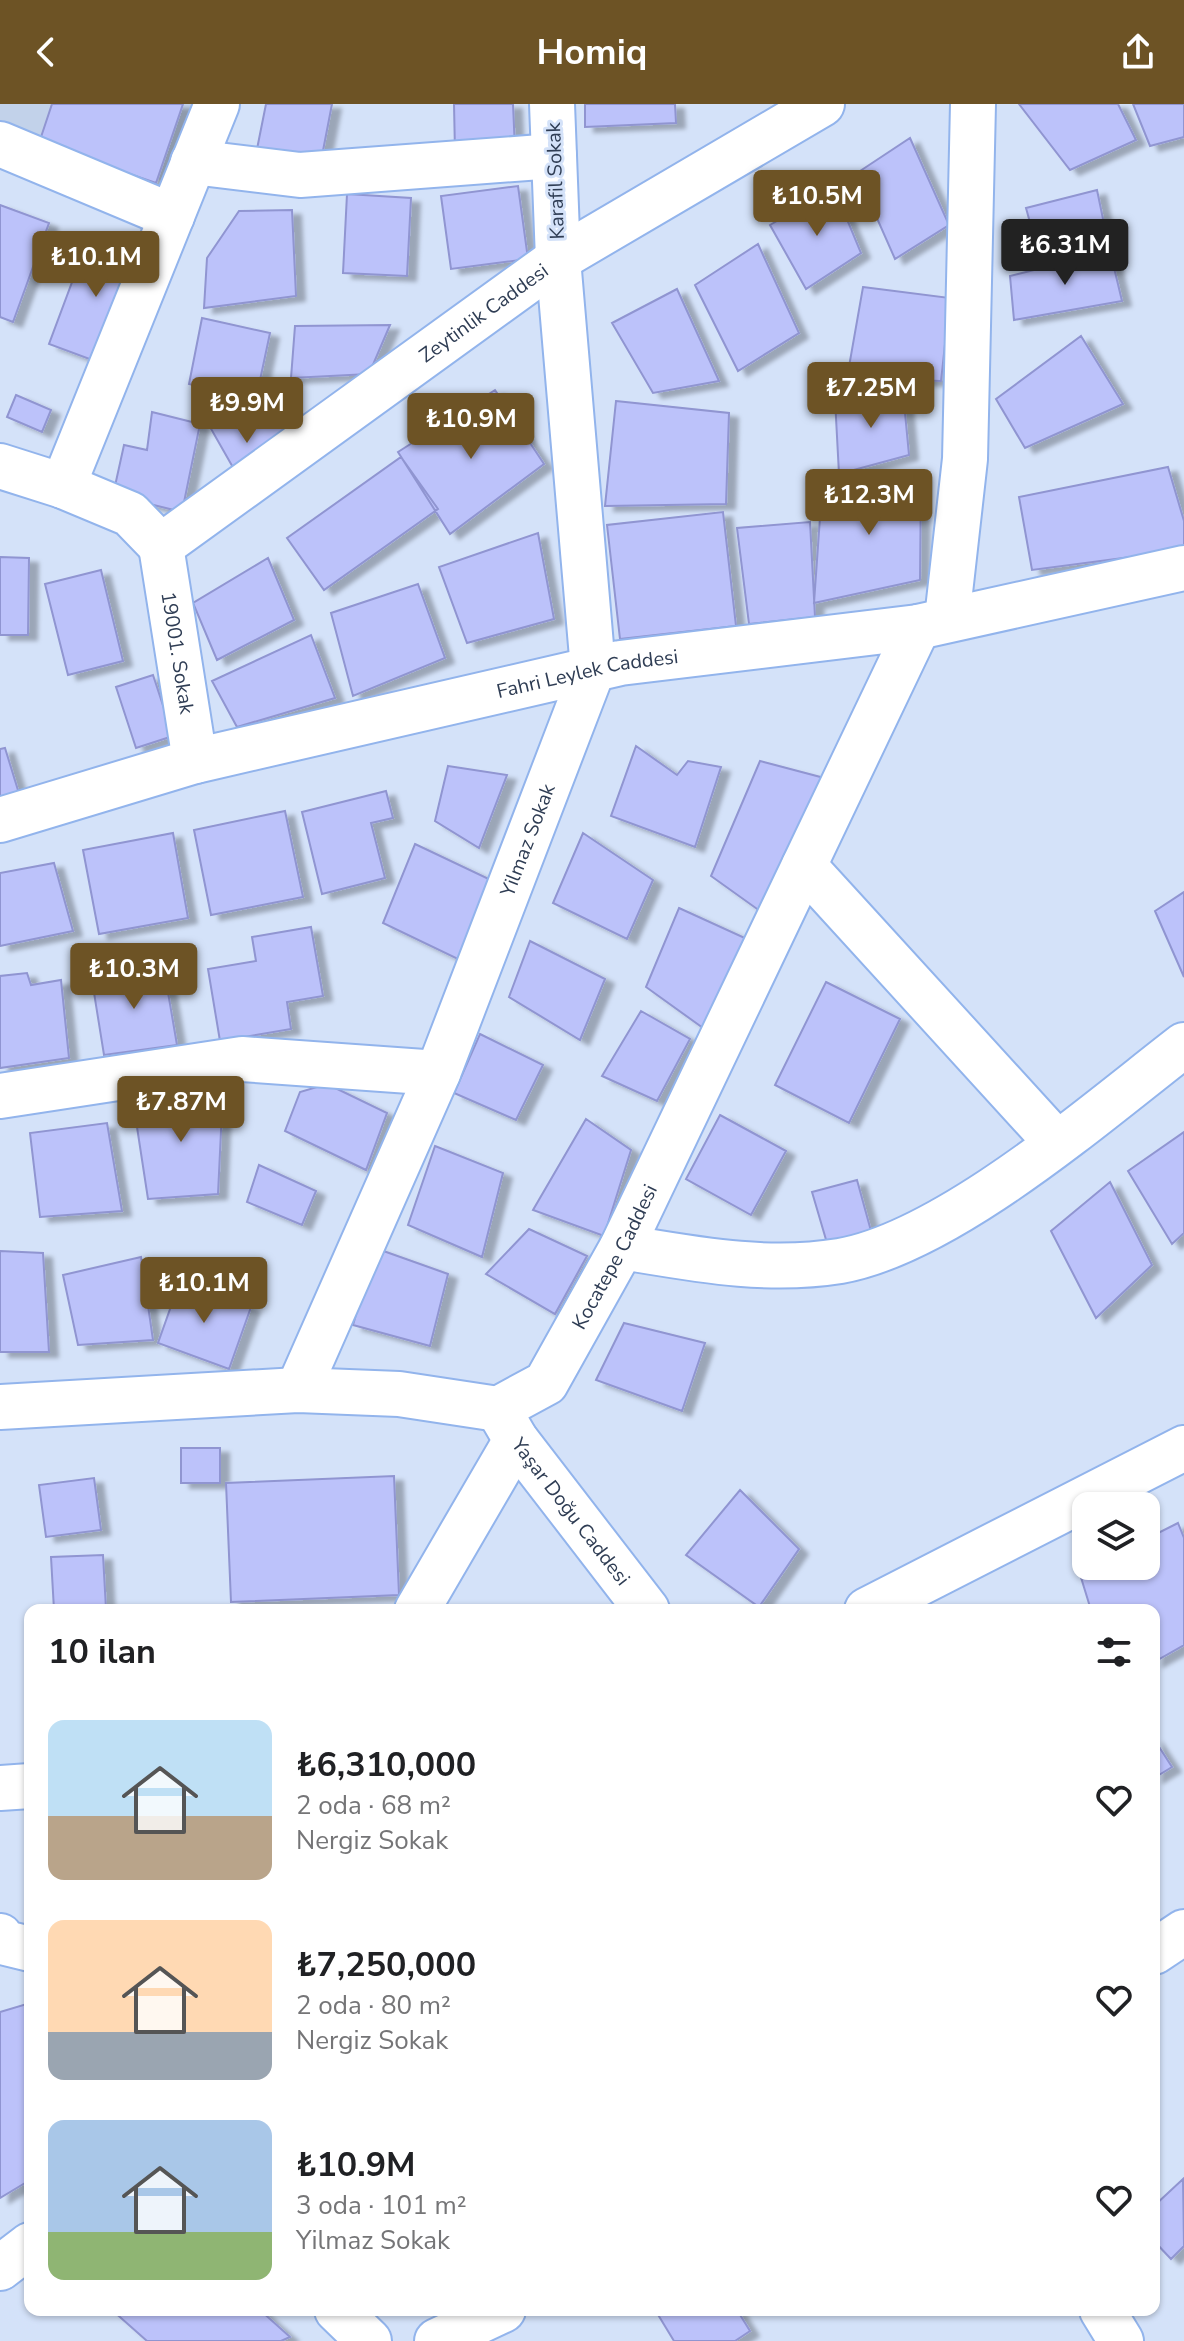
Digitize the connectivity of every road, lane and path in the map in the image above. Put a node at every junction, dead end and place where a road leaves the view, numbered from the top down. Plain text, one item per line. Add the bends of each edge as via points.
1 (217, 104) edge
2 (552, 104) edge
3 (822, 104) edge
4 (973, 104) edge
5 (0, 144) edge
6 (554, 156) junction
7 (193, 162) junction
8 (172, 216) junction
9 (558, 259) junction
10 (0, 466) edge
11 (63, 486) junction
12 (161, 546) junction
13 (1184, 568) edge
14 (932, 623) junction
15 (593, 669) junction
16 (195, 761) junction
17 (0, 820) edge
18 (804, 866) junction
19 (1184, 1045) edge
20 (438, 1073) junction
21 (0, 1096) edge
22 (1057, 1143) junction
23 (622, 1247) junction
24 (298, 1390) junction
25 (0, 1407) edge
26 (507, 1425) junction
27 (1184, 1448) edge
28 (420, 1604) edge
29 (642, 1604) edge
30 (879, 1604) edge
31 (24, 1786) edge
32 (0, 1788) edge
33 (1184, 1932) edge
34 (1160, 1948) edge
35 (24, 2250) edge
36 (0, 2268) edge
37 (343, 2316) edge
38 (490, 2316) edge
39 (1106, 2316) edge
40 (369, 2341) edge
41 (437, 2341) edge
42 (1121, 2341) edge

1 - 7 street
2 - 6 street, Karafil Sokak
3 - 9 street, Zeytinlik Caddesi
4 - 14 street, Kocatepe Caddesi via 965,459
5 - 8 street
6 - 7 street via 300,175
6 - 9 street, Karafil Sokak
7 - 8 street
8 - 11 street
9 - 12 street, Zeytinlik Caddesi
9 - 15 street, Yilmaz Sokak
10 - 11 street
11 - 12 street via 130,514
12 - 16 street, 19001. Sokak
13 - 14 street, Fahri Leylek Caddesi
14 - 15 street, Fahri Leylek Caddesi
14 - 18 street, Kocatepe Caddesi
15 - 16 street, Fahri Leylek Caddesi
15 - 20 street, Yilmaz Sokak
16 - 17 street, Fahri Leylek Caddesi
18 - 22 street
18 - 23 street, Kocatepe Caddesi
19 - 22 street
20 - 21 street via 242,1059
20 - 24 street, Yilmaz Sokak
22 - 23 street via 905,1239 841,1261 743,1267
23 - 26 street, Kocatepe Caddesi via 546,1383
24 - 25 street
24 - 26 street via 399,1394
26 - 28 street
26 - 29 street, Yaşar Doğu Caddesi
27 - 30 street
31 - 32 street
33 - 34 street
35 - 36 street
37 - 40 street
38 - 41 street
39 - 42 street

